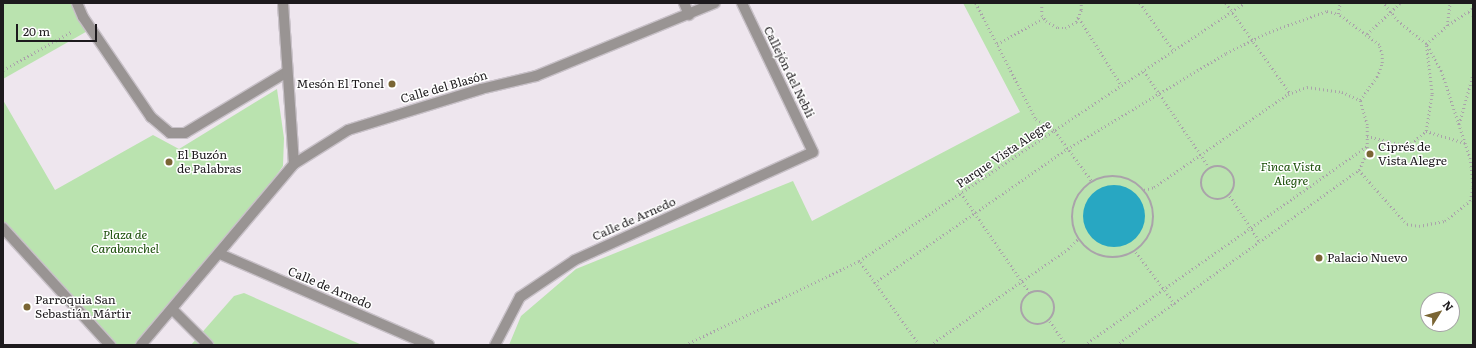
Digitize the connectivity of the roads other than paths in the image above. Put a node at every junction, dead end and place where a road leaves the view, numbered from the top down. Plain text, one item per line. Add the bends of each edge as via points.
1 (77, 3) edge
2 (283, 3) edge
3 (684, 3) edge
4 (715, 3) edge
5 (742, 3) edge
6 (689, 15) junction
7 (287, 72) junction
8 (813, 152) joint
9 (294, 164) junction
10 (3, 228) edge
11 (220, 254) junction
12 (172, 309) junction
13 (110, 345) edge
14 (141, 345) edge
15 (208, 345) edge
16 (429, 345) edge
17 (495, 345) edge

1 - 7 street via 83,17 151,117 170,133 185,133
2 - 7 street
3 - 6 street
4 - 6 street, Calle del Blasón
5 - 8 street, Callejón del Nebli
6 - 9 street, Calle del Blasón via 536,76 481,89 348,130
7 - 9 street
8 - 17 street, Calle de Arnedo via 575,260 520,297
9 - 11 street, Calle del Blasón
10 - 13 street
11 - 12 street
11 - 16 street, Calle de Arnedo
12 - 14 street
12 - 15 street

